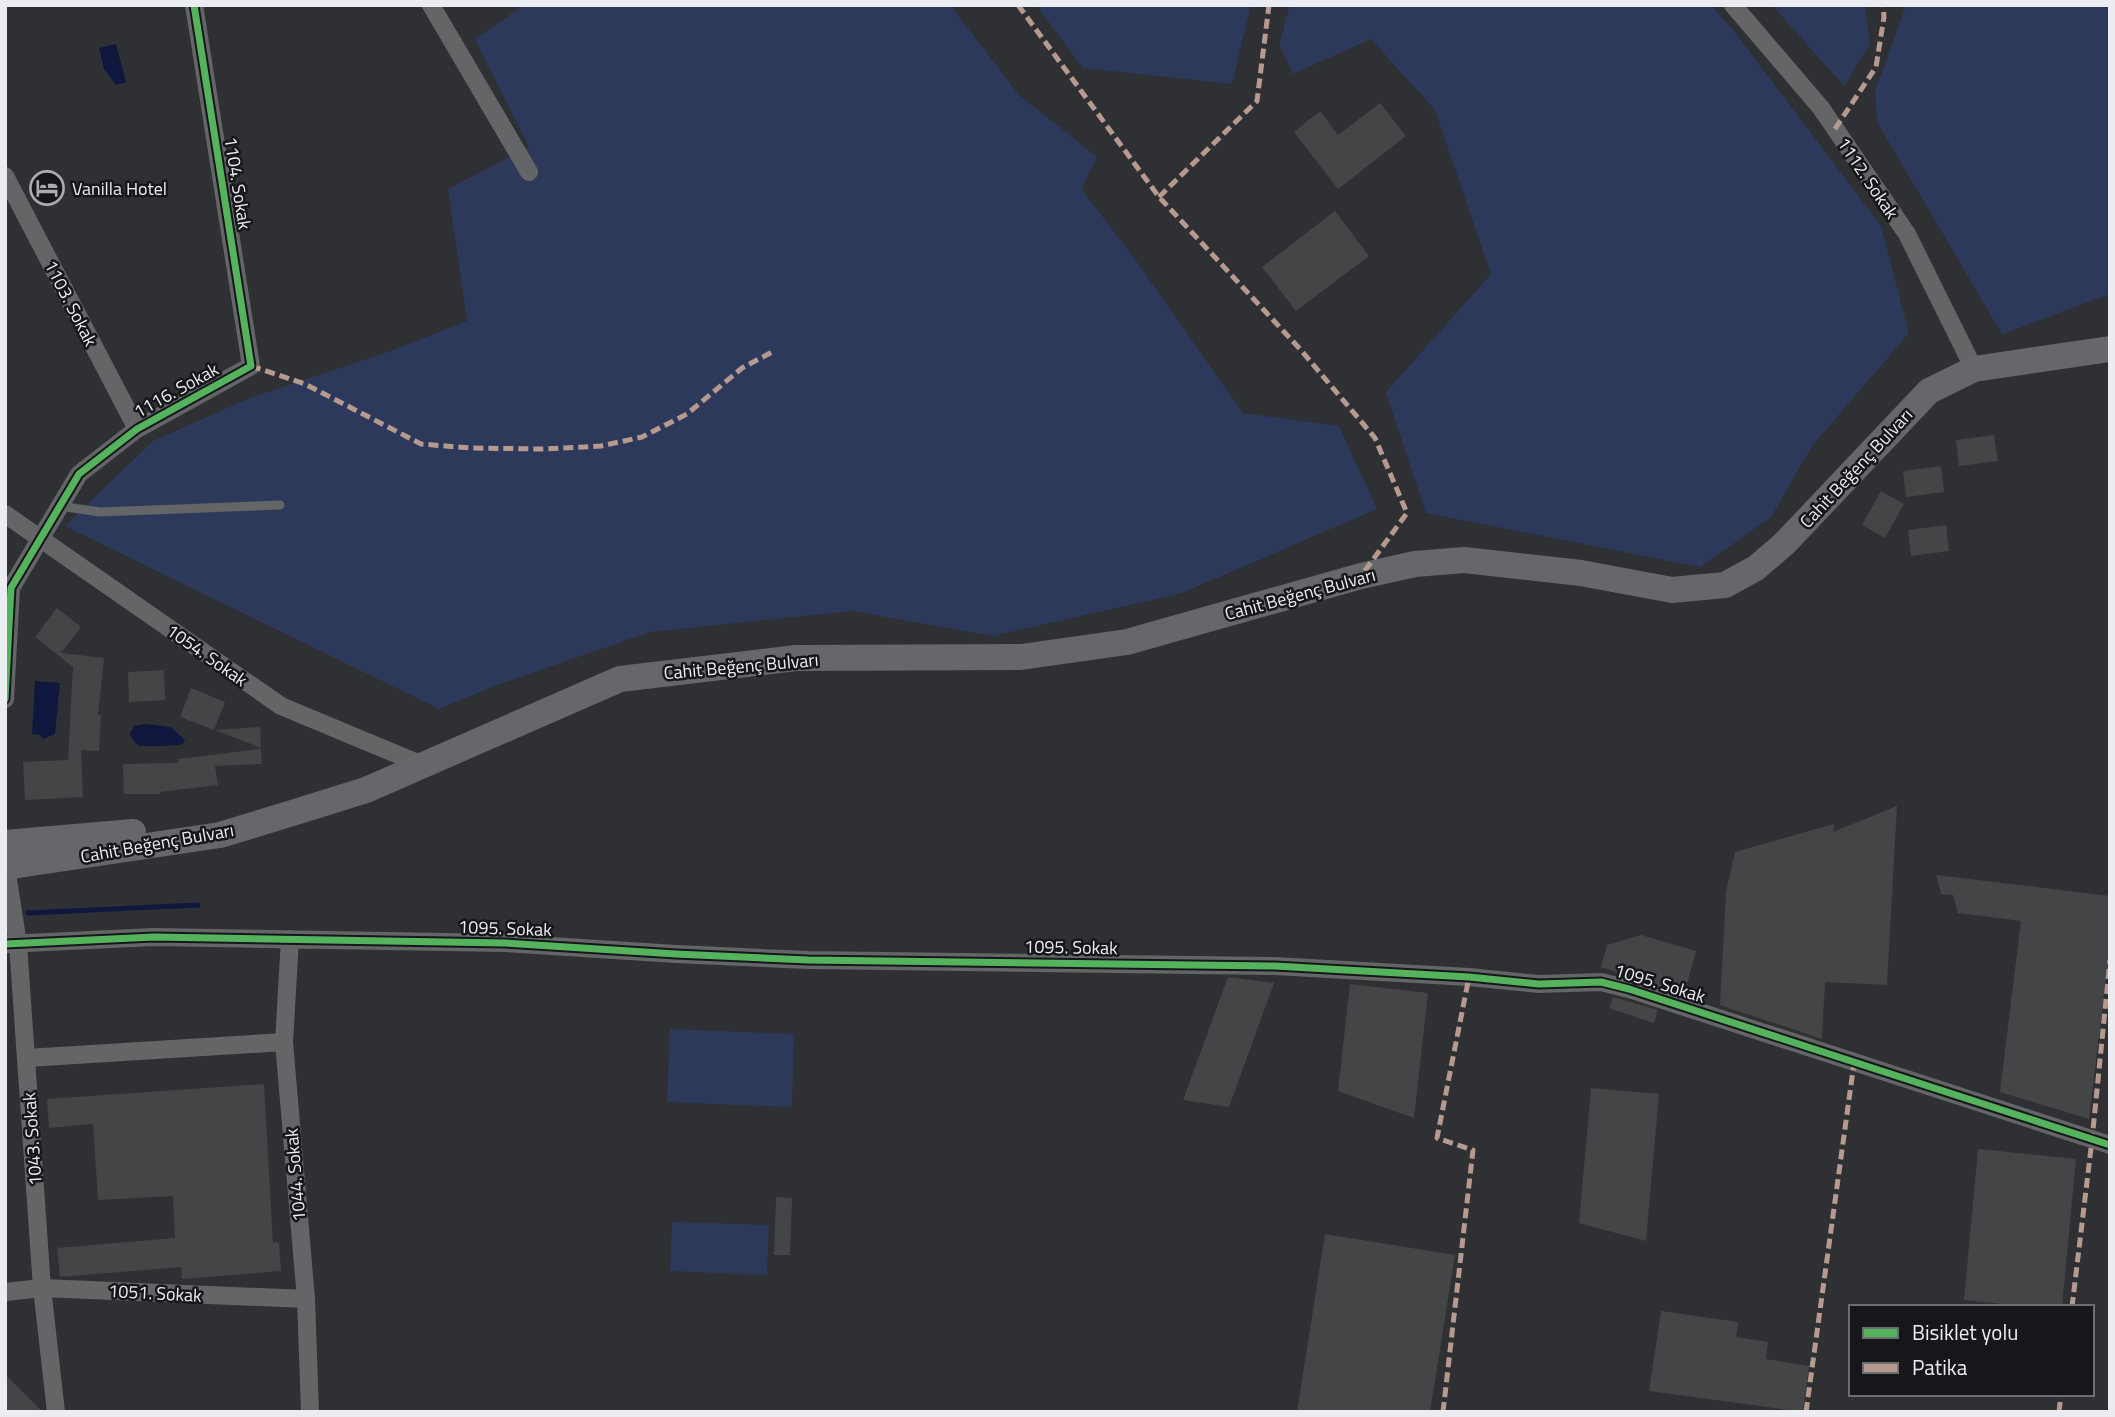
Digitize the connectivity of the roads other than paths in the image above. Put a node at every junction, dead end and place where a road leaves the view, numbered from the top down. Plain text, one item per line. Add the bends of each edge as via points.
1 (194, 5) edge
2 (431, 5) edge
3 (1733, 5) edge
4 (529, 172) dead end
5 (5, 176) edge
6 (2110, 349) edge
7 (251, 366) joint
8 (1974, 369) junction
9 (137, 429) junction
10 (280, 505) dead end
11 (59, 506) junction
12 (5, 514) edge
13 (40, 538) junction
14 (5, 699) edge
15 (425, 766) junction
16 (5, 843) edge
17 (5, 867) edge
18 (290, 939) junction
19 (12, 944) edge
20 (284, 1042) junction
21 (27, 1058) junction
22 (2110, 1145) edge
23 (42, 1288) junction
24 (5, 1292) edge
25 (306, 1299) junction
26 (56, 1412) edge
27 (310, 1412) edge

1 - 7 street, 1104. Sokak
2 - 4 street
3 - 8 street, 1112. Sokak via 1821,108 1907,234
5 - 9 street, 1103. Sokak
6 - 8 main road, Cahit Beğenç Bulvarı
7 - 9 street, 1116. Sokak
8 - 15 main road, Cahit Beğenç Bulvarı via 1929,391 1785,543 1756,568 1725,585 1672,590 1581,573 1464,560 1415,564 1127,642 1021,657 796,658 620,679
9 - 11 street, 1116. Sokak via 79,474
10 - 11 lane via 100,512
11 - 13 street, 1116. Sokak
12 - 13 street, 1054. Sokak
13 - 14 street, 1116. Sokak via 11,588
13 - 15 street, 1054. Sokak via 281,706
15 - 16 main road, Cahit Beğenç Bulvarı via 293,802 146,830
15 - 17 main road, Cahit Beğenç Bulvarı via 366,790 220,835
17 - 19 street, 1043. Sokak
18 - 19 street, 1095. Sokak via 154,937
18 - 20 street, 1044. Sokak
18 - 22 street, 1095. Sokak via 505,943 808,960 1275,966 1539,984 1601,982
19 - 21 street, 1043. Sokak
20 - 21 street
20 - 25 street, 1044. Sokak
21 - 23 street, 1043. Sokak
23 - 24 street, 1051. Sokak
23 - 25 street, 1051. Sokak
23 - 26 street, 1043. Sokak
25 - 27 street, 1044. Sokak

